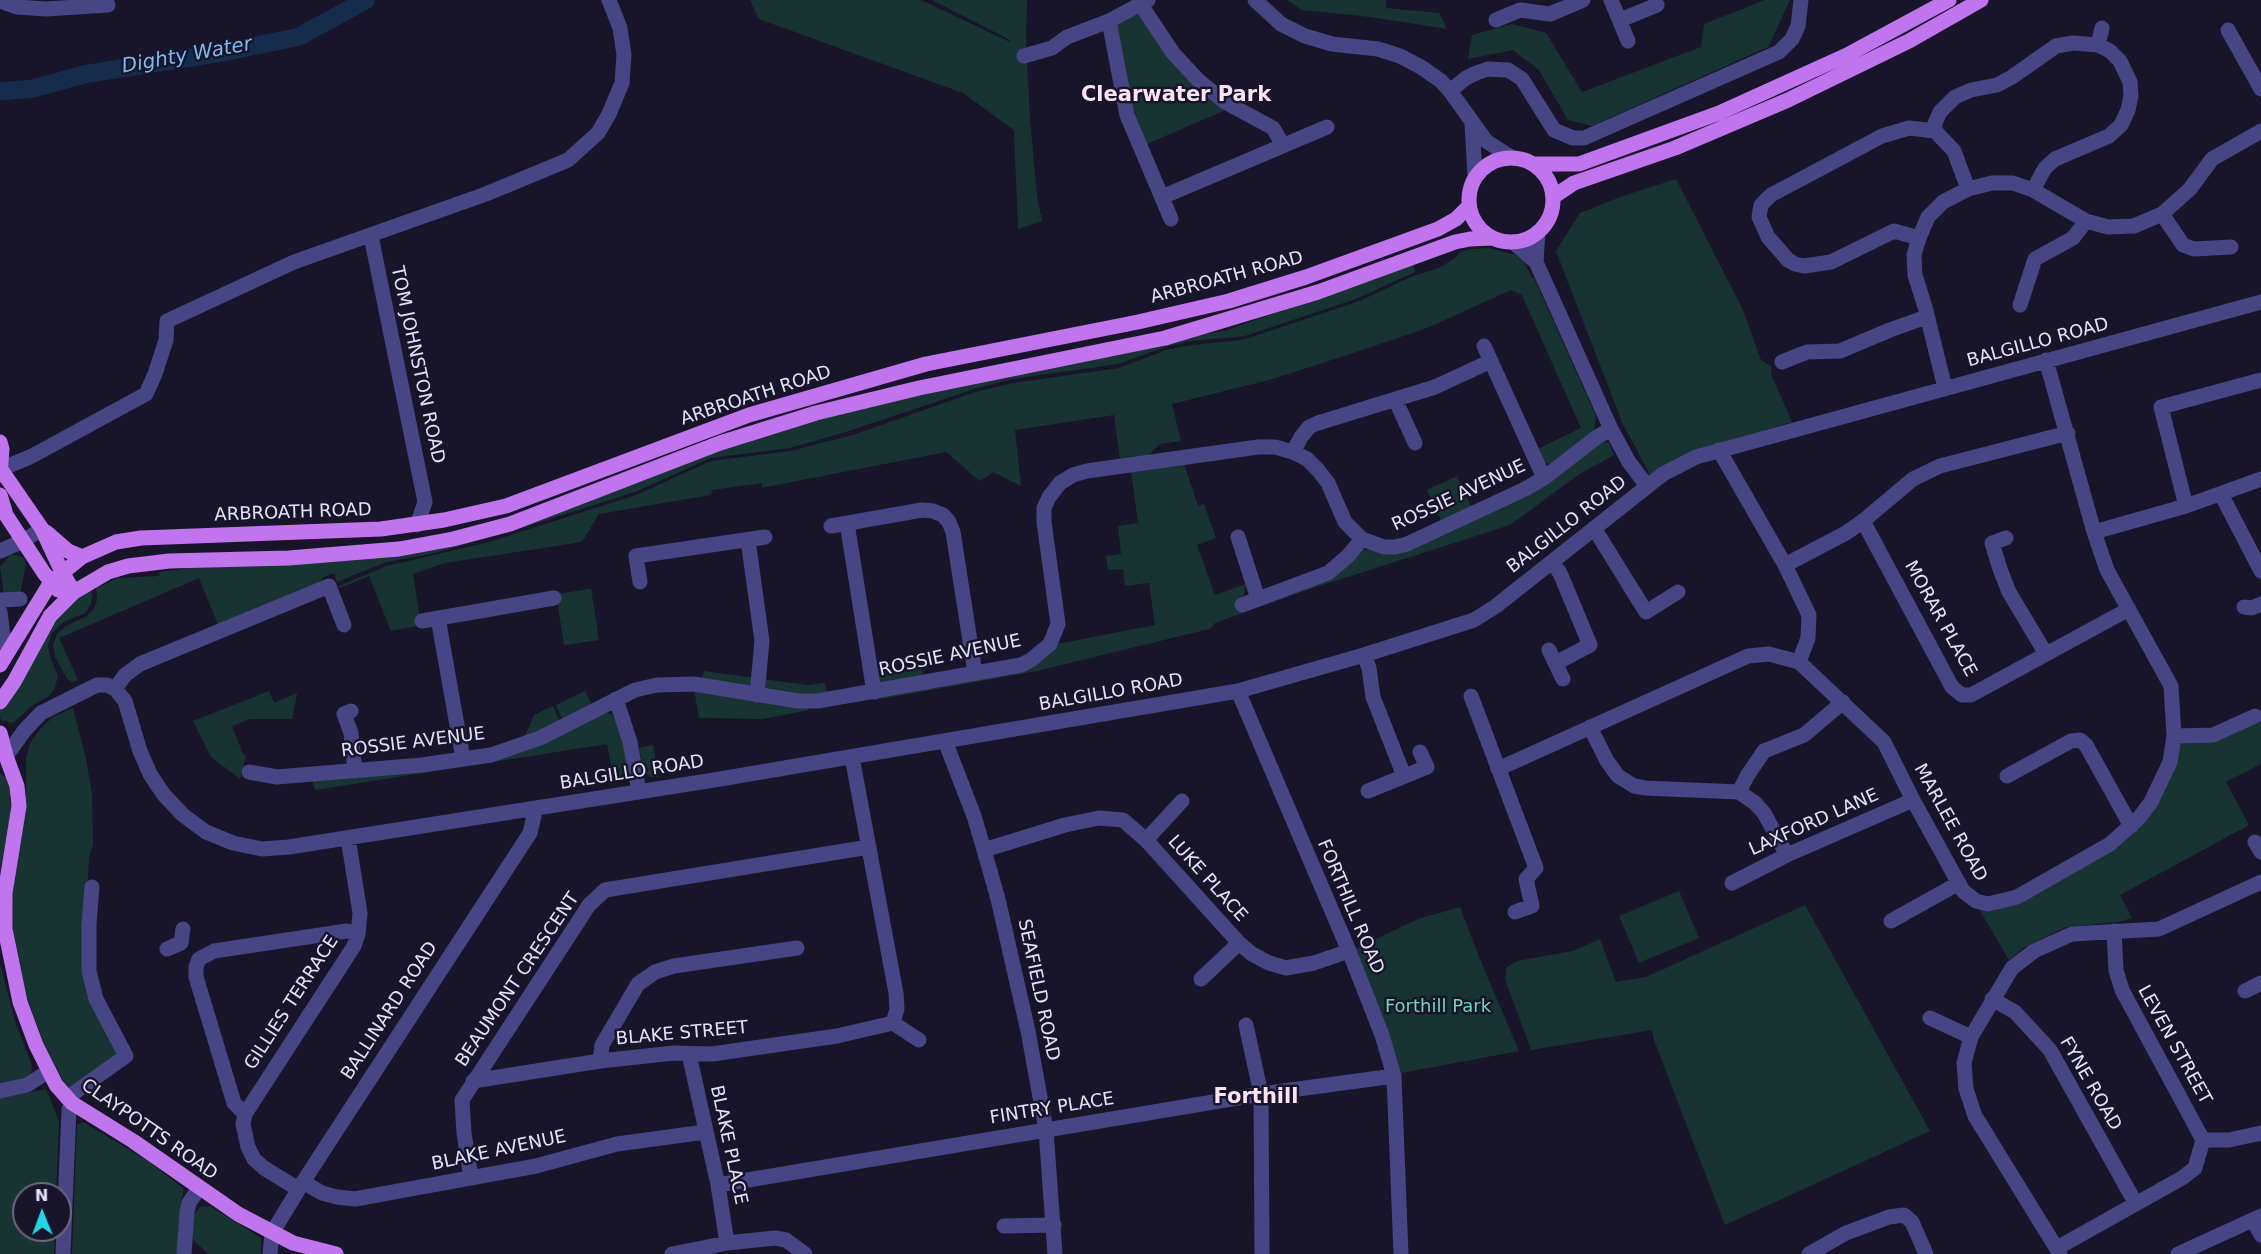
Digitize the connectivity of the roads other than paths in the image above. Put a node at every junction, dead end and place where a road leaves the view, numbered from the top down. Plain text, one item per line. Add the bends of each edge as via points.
1 (609, 0) edge
2 (1254, 0) edge
3 (1583, 0) edge
4 (1611, 0) edge
5 (1801, 0) edge
6 (1949, 0) edge
7 (1982, 0) edge
8 (0, 1) edge
9 (1145, 2) edge
10 (108, 5) dead end
11 (1657, 5) dead end
12 (1496, 20) dead end
13 (1620, 20) junction
14 (1109, 21) junction
15 (2102, 28) dead end
16 (2228, 30) dead end
17 (1628, 41) dead end
18 (2098, 45) junction
19 (1024, 56) dead end
20 (2257, 71) edge
21 (2261, 88) edge
22 (1450, 91) junction
23 (1472, 124) junction
24 (1327, 128) dead end
25 (1935, 130) junction
26 (2261, 131) edge
27 (1283, 145) junction
28 (1511, 157) junction
29 (1534, 164) junction
30 (1476, 176) junction
31 (1968, 189) junction
32 (2033, 190) junction
33 (1162, 197) junction
34 (1553, 197) junction
35 (1469, 206) junction
36 (2162, 214) junction
37 (1171, 219) dead end
38 (2086, 221) junction
39 (1538, 232) junction
40 (371, 236) junction
41 (1493, 238) junction
42 (1919, 238) junction
43 (1514, 242) junction
44 (2231, 247) dead end
45 (1536, 262) junction
46 (2261, 302) edge
47 (2020, 305) dead end
48 (1926, 317) junction
49 (1484, 346) dead end
50 (2046, 360) junction
51 (1491, 361) junction
52 (1782, 362) dead end
53 (2261, 380) edge
54 (1945, 388) junction
55 (1395, 399) junction
56 (1611, 429) junction
57 (2068, 433) junction
58 (0, 442) edge
59 (1415, 443) dead end
60 (1719, 450) junction
61 (1293, 452) junction
62 (0, 469) edge
63 (0, 475) edge
64 (1544, 478) junction
65 (2261, 479) edge
66 (1647, 486) junction
67 (2221, 494) junction
68 (0, 495) edge
69 (425, 502) junction
70 (2186, 506) junction
71 (444, 520) junction
72 (1863, 521) junction
73 (847, 523) junction
74 (417, 525) junction
75 (831, 526) dead end
76 (1594, 528) junction
77 (42, 529) junction
78 (2094, 532) junction
79 (765, 537) dead end
80 (1238, 537) dead end
81 (2006, 538) dead end
82 (1362, 539) junction
83 (748, 540) junction
84 (23, 542) junction
85 (0, 551) edge
86 (82, 556) junction
87 (1552, 562) junction
88 (1785, 565) junction
89 (2261, 571) edge
90 (640, 582) dead end
91 (64, 585) junction
92 (1678, 592) dead end
93 (554, 598) dead end
94 (20, 599) dead end
95 (1258, 599) junction
96 (0, 600) edge
97 (2261, 603) edge
98 (1242, 605) dead end
99 (2244, 607) dead end
100 (2129, 609) junction
101 (0, 612) edge
102 (438, 618) junction
103 (422, 621) dead end
104 (344, 625) dead end
105 (0, 647) edge
106 (2046, 654) junction
107 (1364, 655) junction
108 (1799, 662) junction
109 (0, 665) edge
110 (975, 673) junction
111 (1563, 679) dead end
112 (115, 689) junction
113 (1238, 691) junction
114 (874, 692) junction
115 (757, 694) junction
116 (1471, 696) dead end
117 (616, 699) junction
118 (0, 702) edge
119 (1843, 702) junction
120 (351, 711) dead end
121 (2255, 716) dead end
122 (1590, 727) junction
123 (0, 733) edge
124 (2174, 736) junction
125 (945, 741) junction
126 (1420, 752) dead end
127 (2, 754) edge
128 (852, 757) junction
129 (463, 759) junction
130 (1498, 769) junction
131 (355, 771) junction
132 (249, 772) dead end
133 (1404, 776) junction
134 (2007, 776) dead end
135 (1368, 791) dead end
136 (639, 792) junction
137 (1739, 792) junction
138 (1913, 800) junction
139 (1182, 801) dead end
140 (533, 809) junction
141 (2131, 826) junction
142 (348, 838) junction
143 (1146, 840) junction
144 (869, 847) junction
145 (984, 850) junction
146 (1787, 855) junction
147 (2261, 882) edge
148 (1732, 883) dead end
149 (1959, 883) junction
150 (92, 887) dead end
151 (3, 893) edge
152 (1515, 912) dead end
153 (1891, 921) dead end
154 (2114, 931) junction
155 (358, 934) junction
156 (177, 940) dead end
157 (1239, 943) junction
158 (797, 948) dead end
159 (1349, 951) junction
160 (199, 959) junction
161 (1201, 979) dead end
162 (2261, 983) edge
163 (2245, 991) dead end
164 (1992, 999) junction
165 (1930, 1018) dead end
166 (893, 1023) junction
167 (1246, 1025) dead end
168 (1971, 1037) junction
169 (919, 1040) dead end
170 (689, 1054) junction
171 (600, 1061) junction
172 (49, 1071) junction
173 (1394, 1076) junction
174 (473, 1081) junction
175 (0, 1091) edge
176 (1261, 1094) junction
177 (70, 1101) junction
178 (245, 1114) junction
179 (1046, 1130) junction
180 (705, 1132) junction
181 (2261, 1133) edge
182 (2204, 1140) junction
183 (471, 1178) junction
184 (718, 1185) junction
185 (300, 1186) junction
186 (199, 1188) junction
187 (2136, 1204) junction
188 (2257, 1218) edge
189 (1054, 1225) junction
190 (1004, 1226) dead end
191 (272, 1233) junction
192 (2261, 1236) edge
193 (727, 1243) junction
194 (2058, 1251) edge
195 (63, 1254) edge
196 (184, 1254) edge
197 (270, 1254) edge
198 (336, 1254) edge
199 (672, 1254) edge
200 (805, 1254) edge
201 (1055, 1254) edge
202 (1262, 1254) edge
203 (1401, 1254) edge
204 (1809, 1254) edge
205 (1926, 1254) edge
206 (2178, 1254) edge

1 - 40 street via 621,28 622,83 598,133 583,148 568,160 496,190
2 - 22 street via 1292,30 1325,42 1400,56 1430,73
3 - 12 street via 1550,14 1520,10
4 - 13 street
5 - 22 street via 1798,26 1779,52 1584,138 1554,130 1522,79 1508,70 1476,73
6 - 29 main road via 1847,55 1719,113 1580,164
7 - 34 main road via 1900,46 1788,100 1675,148 1574,183
8 - 10 street via 46,9
9 - 14 street
9 - 27 street via 1173,53 1186,68 1225,102 1273,128
11 - 13 street
13 - 17 street
14 - 19 street via 1067,37 1052,48
14 - 33 street via 1125,108
15 - 18 street
16 - 20 street
18 - 25 street via 2056,46 1997,85 1955,96 1940,112
18 - 32 street via 2120,61 2130,82 2131,96 2121,126 2109,136 2055,159
20 - 21 street
22 - 23 street
23 - 28 street via 1486,141
23 - 30 street
24 - 27 street
25 - 31 street via 1954,151
25 - 42 street via 1909,128 1882,136 1771,195 1761,205 1759,217 1768,237 1788,260 1804,266 1831,262 1894,231
26 - 36 street via 2212,159 2190,189
27 - 33 street
28 - 29 main road
28 - 30 main road via 1491,162
29 - 34 main road via 1547,178
30 - 35 main road via 1468,195
31 - 32 street via 2013,183
31 - 42 street via 1943,202 1928,217
32 - 38 street
33 - 37 street
34 - 39 main road via 1552,210
35 - 41 main road via 1477,225
35 - 71 main road, ARBROATH ROAD via 1438,229 1229,301 926,364 749,415 506,506
36 - 38 street via 2134,226 2108,227
36 - 44 street via 2183,245 2194,249
38 - 47 street via 2073,238 2035,258
39 - 43 main road
39 - 45 street
40 - 62 street via 294,262 167,321 166,340 146,393 32,456
40 - 69 street, TOM JOHNSTON ROAD
41 - 43 main road
41 - 91 main road, ARBROATH ROAD via 1455,242 1318,292 1165,338 816,413 720,442 510,524 453,540 399,549 288,558 124,559 99,566
42 - 48 street via 1914,255 1915,275
43 - 45 street
45 - 56 street
46 - 50 street, BALGILLO ROAD
48 - 52 street via 1840,351 1807,352
48 - 54 street
49 - 51 street
50 - 54 street, BALGILLO ROAD
50 - 57 street, MARLEE ROAD
51 - 55 street via 1435,387
51 - 64 street
53 - 70 street via 2161,407
54 - 60 street, BALGILLO ROAD
55 - 59 street
55 - 61 street via 1309,427
56 - 64 street, ROSSIE AVENUE
56 - 66 street
57 - 72 street via 1940,466 1913,479
57 - 78 street, MARLEE ROAD
58 - 62 main road
60 - 66 street, BALGILLO ROAD via 1680,464
60 - 88 street
61 - 82 street, ROSSIE AVENUE via 1318,470 1345,522
61 - 110 street, ROSSIE AVENUE via 1258,447 1087,471 1060,483 1044,508 1058,624 1054,637 1042,653 1021,665
62 - 63 main road
62 - 77 main road
64 - 82 street, ROSSIE AVENUE via 1407,544 1384,547
65 - 67 street
66 - 76 street, BALGILLO ROAD
67 - 70 street
67 - 89 street
68 - 84 main road via 6,515
69 - 71 street
69 - 74 street
70 - 78 street
71 - 74 main road, ARBROATH ROAD
72 - 88 street
72 - 106 street, MORAR PLACE via 1956,691 1971,695
73 - 75 street
73 - 110 street via 922,510 943,515 950,522
73 - 114 street
74 - 86 main road, ARBROATH ROAD via 141,538 116,542
76 - 87 street, BALGILLO ROAD
76 - 92 street via 1646,612
77 - 84 street
77 - 86 main road via 68,551
77 - 91 main road
78 - 100 street, MARLEE ROAD via 2107,570
79 - 83 street
80 - 95 street
81 - 106 street via 1992,543 2000,569 2009,592
82 - 95 street via 1328,573
83 - 90 street via 636,556
83 - 115 street via 762,641
84 - 85 street
84 - 91 main road
86 - 91 main road, ARBROATH ROAD
87 - 107 street, BALGILLO ROAD via 1474,620
87 - 111 street via 1590,645 1552,657
88 - 108 street via 1809,615 1808,639
91 - 109 main road, ARBROATH ROAD
91 - 118 main road, ARBROATH ROAD
93 - 102 street via 537,607
94 - 96 street
95 - 98 street
97 - 99 street
100 - 106 street, MORAR PLACE
100 - 124 street, MARLEE ROAD via 2171,686
101 - 105 street
102 - 103 street
102 - 129 street
104 - 112 street via 329,586 140,664
107 - 113 street, BALGILLO ROAD
107 - 133 street via 1373,697
108 - 119 street, MARLEE ROAD
108 - 122 street, MARLEE ROAD via 1769,654 1748,656
110 - 114 street, ROSSIE AVENUE
112 - 127 street via 97,686 54,705 41,713
112 - 142 street, BALGILLO ROAD via 125,700 150,774 183,815 207,831 233,843 262,849
113 - 125 street, BALGILLO ROAD
113 - 159 street, FORTHILL ROAD
114 - 115 street, ROSSIE AVENUE via 818,701
115 - 117 street, ROSSIE AVENUE via 675,683 635,690
116 - 130 street
117 - 129 street, ROSSIE AVENUE via 530,742 491,755
117 - 136 street via 630,742
119 - 137 street via 1804,735 1764,752
119 - 138 street, MARLEE ROAD via 1884,742
120 - 131 street via 344,714 351,733
121 - 124 street via 2213,735
122 - 130 street, MARLEE ROAD
122 - 137 street via 1617,776 1634,786
123 - 127 main road, CLAYPOTTS ROAD
124 - 141 street, MARLEE ROAD via 2170,762 2160,785
125 - 128 street, BALGILLO ROAD
125 - 145 street, SEAFIELD ROAD
126 - 133 street via 1427,767
127 - 151 main road, CLAYPOTTS ROAD via 16,786 19,806
128 - 136 street, BALGILLO ROAD
128 - 144 street
129 - 131 street, ROSSIE AVENUE
130 - 152 street via 1536,868 1526,879 1532,906
131 - 132 street, ROSSIE AVENUE via 277,777
133 - 135 street
134 - 141 street via 2071,741 2080,740
136 - 140 street, BALGILLO ROAD
137 - 146 street via 1764,813
138 - 146 street, LAXFORD LANE
138 - 149 street, MARLEE ROAD
139 - 143 street, LUKE PLACE
140 - 142 street, BALGILLO ROAD
140 - 185 street, BALLINARD ROAD via 530,833
141 - 149 street, MARLEE ROAD via 2110,844 2002,902 1980,903 1968,896
142 - 155 street, GILLIES TERRACE via 360,913
143 - 145 street, LUKE PLACE via 1123,820 1099,818
143 - 157 street, LUKE PLACE
144 - 166 street via 896,993
144 - 174 street, BEAUMONT CRESCENT via 605,891 589,905
145 - 179 street, SEAFIELD ROAD via 1028,1031
146 - 148 street, LAXFORD LANE
147 - 154 street via 2159,929
149 - 153 street
150 - 177 street via 89,971 96,999 126,1056
151 - 172 main road, CLAYPOTTS ROAD via 18,993
154 - 164 street via 2072,934 2023,957
154 - 182 street, LEVEN STREET via 2116,970 2122,990
155 - 160 street via 347,931 214,951
155 - 178 street, GILLIES TERRACE
156 - 160 street
157 - 159 street, LUKE PLACE via 1269,963 1286,968
157 - 161 street, LUKE PLACE
158 - 171 street via 655,972 638,984 603,1045
159 - 173 street, FORTHILL ROAD
160 - 178 street via 196,977 234,1103
162 - 163 street
164 - 168 street
164 - 187 street, FYNE ROAD via 2015,1011 2050,1050
165 - 168 street
166 - 169 street
166 - 170 street, BLAKE STREET via 837,1036
167 - 176 street
168 - 194 street via 1964,1063 1966,1089 1976,1116
170 - 171 street, BLAKE STREET
170 - 180 street, BLAKE PLACE
171 - 174 street, BLAKE STREET
172 - 175 street via 27,1085
172 - 177 main road, CLAYPOTTS ROAD
173 - 176 street, FINTRY PLACE
173 - 203 street, FORTHILL ROAD
174 - 183 street, BEAUMONT CRESCENT via 462,1100
176 - 179 street, FINTRY PLACE
176 - 202 street
177 - 186 main road, CLAYPOTTS ROAD
177 - 195 street
178 - 185 street, BLAKE AVENUE via 244,1135 254,1159
179 - 184 street, FINTRY PLACE
179 - 189 street, SEAFIELD ROAD
180 - 183 street, BLAKE AVENUE via 617,1144 536,1166
180 - 184 street, BLAKE PLACE
181 - 182 street via 2229,1140
182 - 187 street via 2195,1168
183 - 185 street, BLAKE AVENUE via 355,1198
184 - 193 street, BLAKE PLACE
185 - 191 street, BALLINARD ROAD
186 - 191 main road, CLAYPOTTS ROAD
186 - 196 street via 189,1203
187 - 194 street
188 - 192 street
188 - 206 street
189 - 190 street
189 - 201 street, SEAFIELD ROAD
191 - 197 street
191 - 198 main road, CLAYPOTTS ROAD
193 - 199 street
193 - 200 street via 775,1238 786,1240
204 - 205 street via 1846,1233 1889,1216 1904,1215 1912,1222

